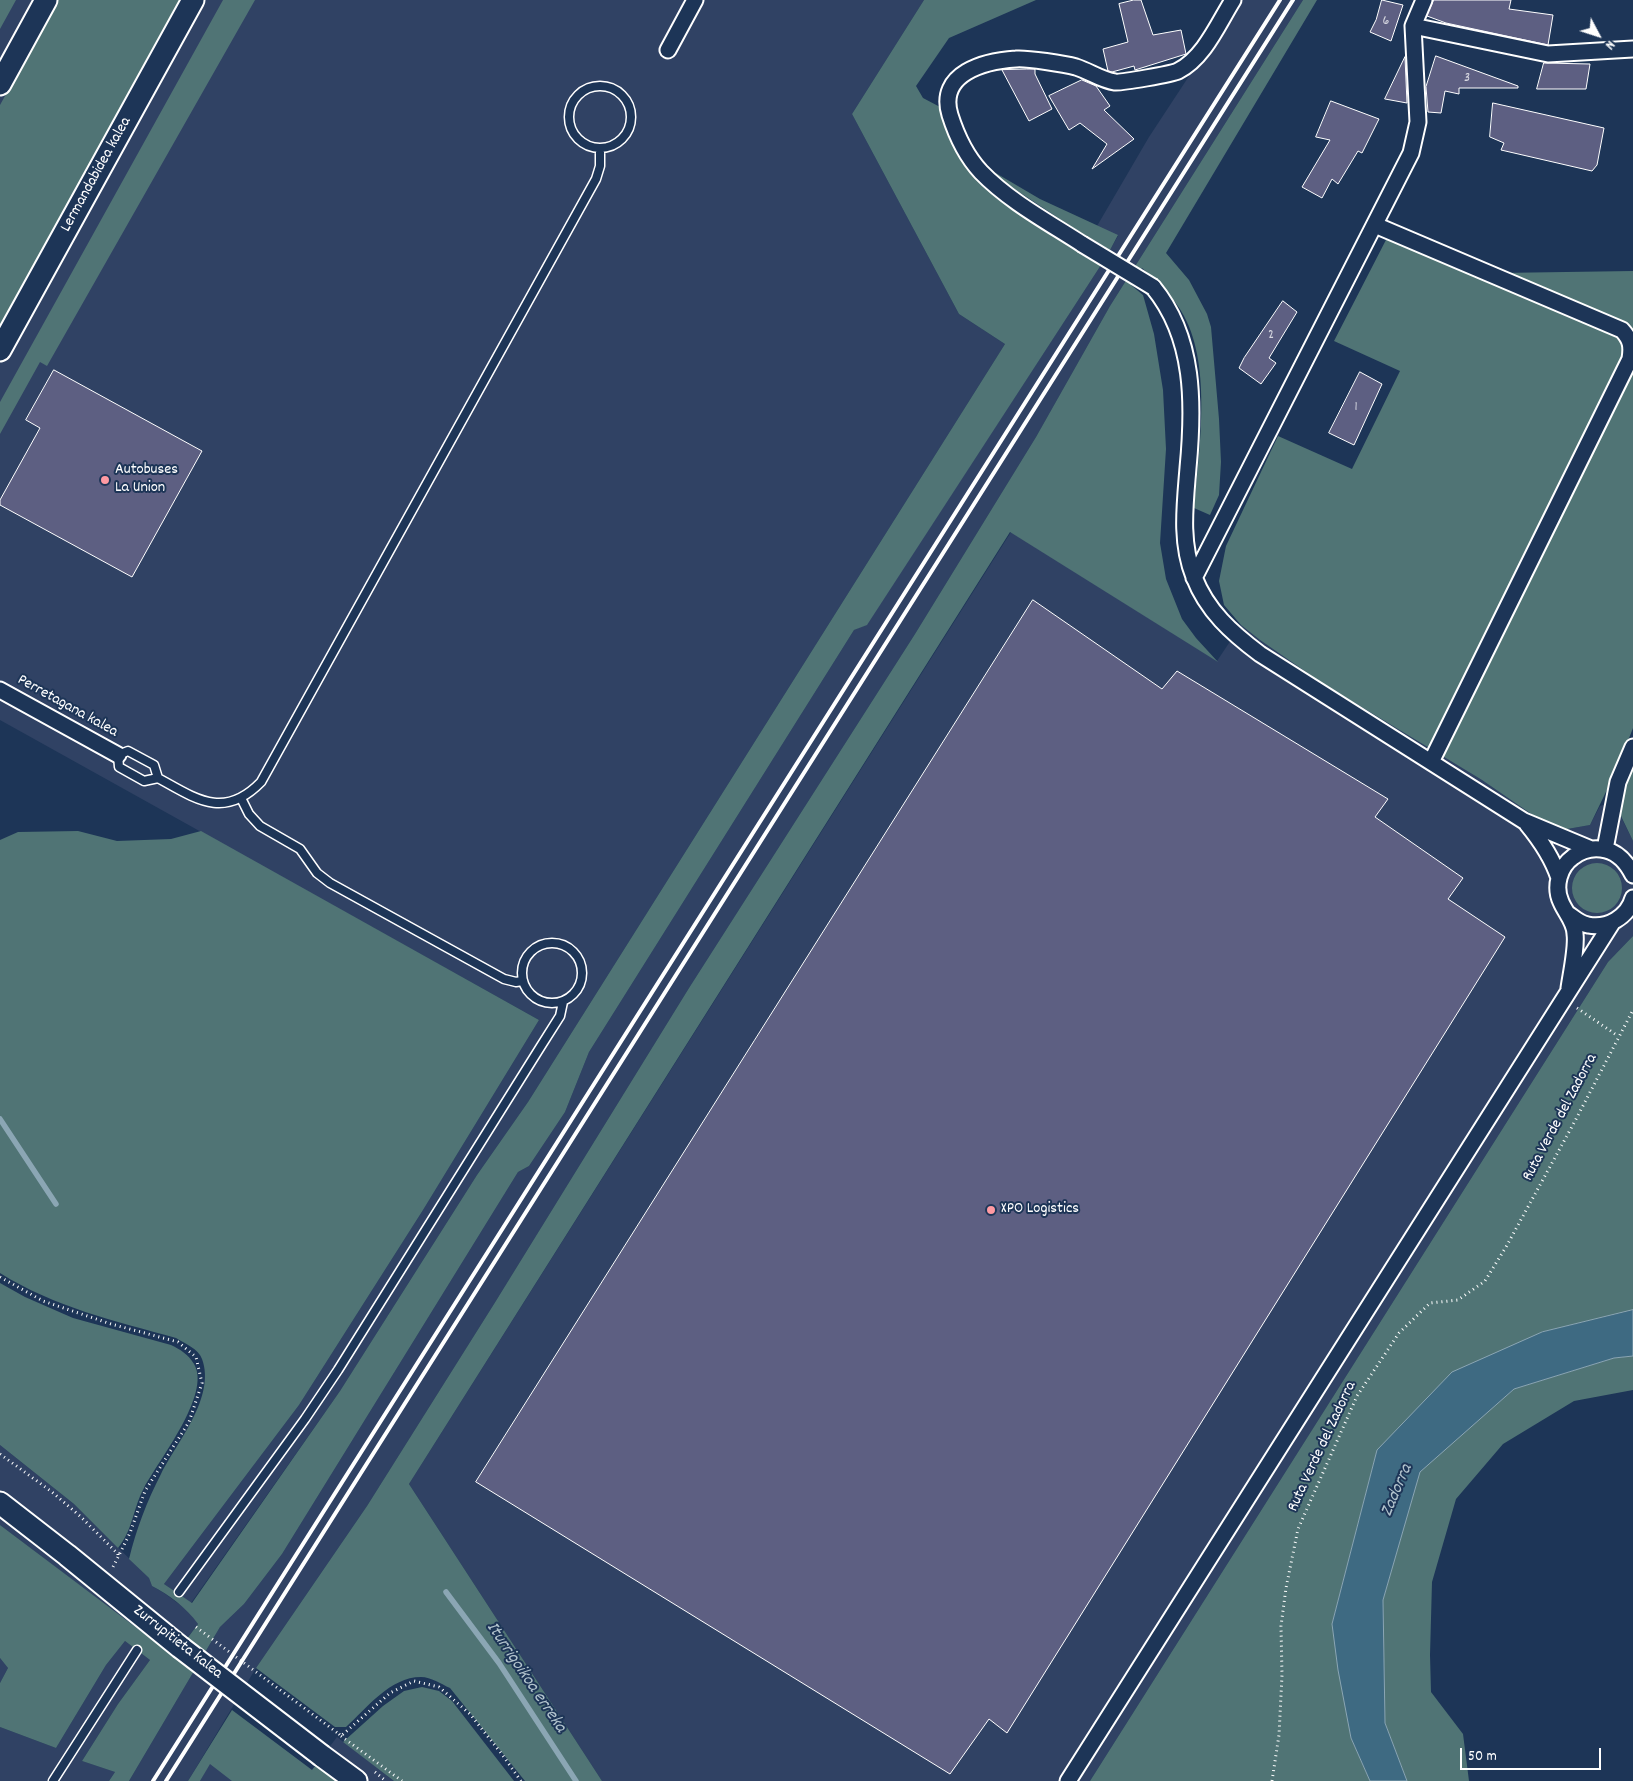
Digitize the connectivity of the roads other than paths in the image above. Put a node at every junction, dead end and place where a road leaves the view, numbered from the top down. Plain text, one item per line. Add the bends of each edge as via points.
1 (46, 0) edge
2 (193, 0) edge
3 (695, 0) edge
4 (1233, 0) edge
5 (1424, 0) edge
6 (1413, 26) junction
7 (1633, 49) edge
8 (668, 50) dead end
9 (0, 84) edge
10 (600, 149) junction
11 (1375, 225) junction
12 (0, 350) edge
13 (1194, 578) junction
14 (0, 690) edge
15 (1633, 747) edge
16 (118, 755) junction
17 (1431, 762) junction
18 (158, 778) junction
19 (240, 798) junction
20 (1524, 821) junction
21 (1598, 849) junction
22 (1633, 875) edge
23 (1559, 878) junction
24 (1633, 898) edge
25 (1567, 913) junction
26 (1612, 923) junction
27 (522, 981) junction
28 (1570, 998) junction
29 (563, 1002) junction
30 (0, 1503) edge
31 (179, 1592) dead end
32 (137, 1650) dead end
33 (53, 1781) edge
34 (356, 1781) edge
35 (1068, 1781) edge

1 - 9 street
2 - 12 street, Lermandabidea kalea
3 - 8 street
4 - 13 street, bridge via 1203,48 1177,71 1116,83 1076,67 1018,59 987,63 969,70 956,80 950,92 948,110 979,170 1019,203 1153,287 1166,302 1176,323 1190,381 1192,427 1184,518 1185,542
5 - 6 street
6 - 7 street via 1548,54
6 - 11 street via 1418,122 1411,153
10 - 10 lane via 617,144 629,130 631,113 624,96 608,87 591,87 576,97 569,114 571,131 583,144
10 - 19 lane via 596,179 274,762 253,791
11 - 13 street
11 - 17 street via 1622,330 1632,346 1630,359
13 - 17 street via 1205,600 1233,634
14 - 16 street, Perretagana kalea
15 - 21 street via 1618,782
16 - 18 lane via 128,751 154,765
16 - 18 lane via 119,767 144,781
17 - 20 street
18 - 19 lane via 206,803
19 - 27 lane via 260,826 300,849 317,874 330,883 504,979
20 - 21 street
20 - 23 street via 1553,860
21 - 22 street via 1618,854
21 - 23 street via 1580,852 1570,859
23 - 25 street via 1558,891
24 - 26 street via 1623,915
25 - 26 street via 1588,925
25 - 28 street via 1576,933
26 - 28 street
27 - 29 lane via 528,993 538,1000 551,1004
27 - 29 lane via 526,957 535,947 559,943 571,949 583,971 581,983 574,994
28 - 35 street
29 - 31 lane via 560,1016 546,1039 338,1370
30 - 34 street, Zurrupitieta kalea, bridge via 180,1647
32 - 33 lane

